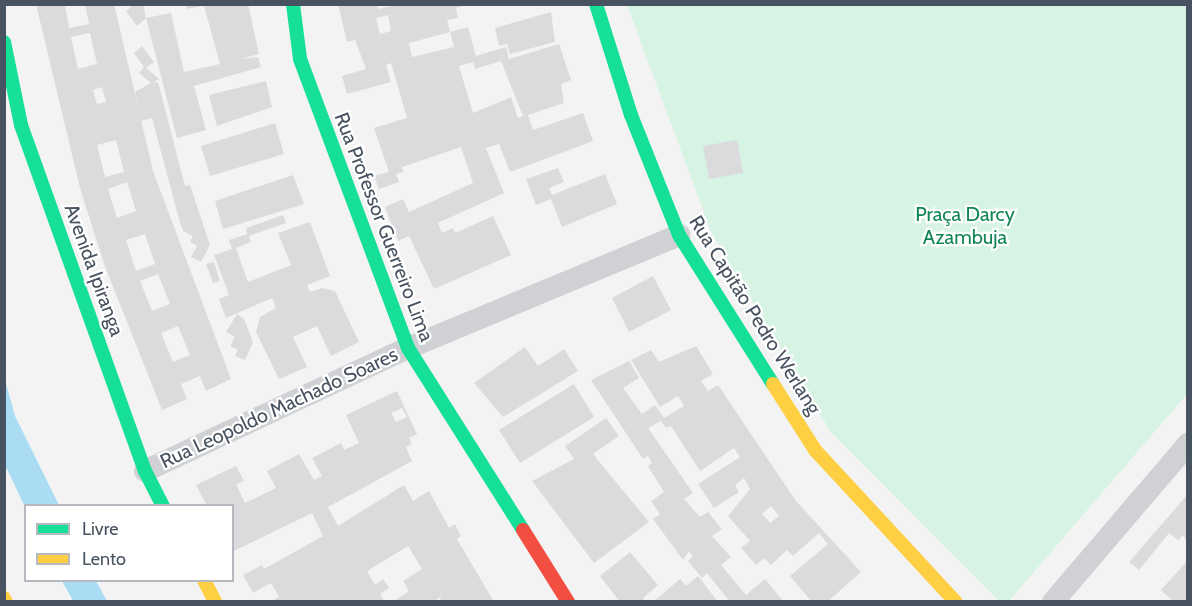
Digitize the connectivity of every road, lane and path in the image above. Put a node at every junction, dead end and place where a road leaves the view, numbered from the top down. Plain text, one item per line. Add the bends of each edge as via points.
1 (293, 4) edge
2 (596, 4) edge
3 (4, 42) edge
4 (679, 235) junction
5 (408, 348) junction
6 (1188, 444) edge
7 (145, 471) junction
8 (162, 504) edge
9 (205, 582) edge
10 (215, 602) edge
11 (568, 602) edge
12 (956, 602) edge
13 (1053, 602) edge

1 - 5 street, Rua Professor Guerreiro Lima via 300,59
2 - 4 street, Rua Capitão Pedro Werlang via 631,115
3 - 7 street, Avenida Ipiranga via 21,125
4 - 5 street, Rua Leopoldo Machado Soares
4 - 12 street, Rua Capitão Pedro Werlang via 815,450
5 - 7 street, Rua Leopoldo Machado Soares
5 - 11 street, Rua Professor Guerreiro Lima
6 - 13 street
7 - 8 street, Avenida Ipiranga
9 - 10 street

